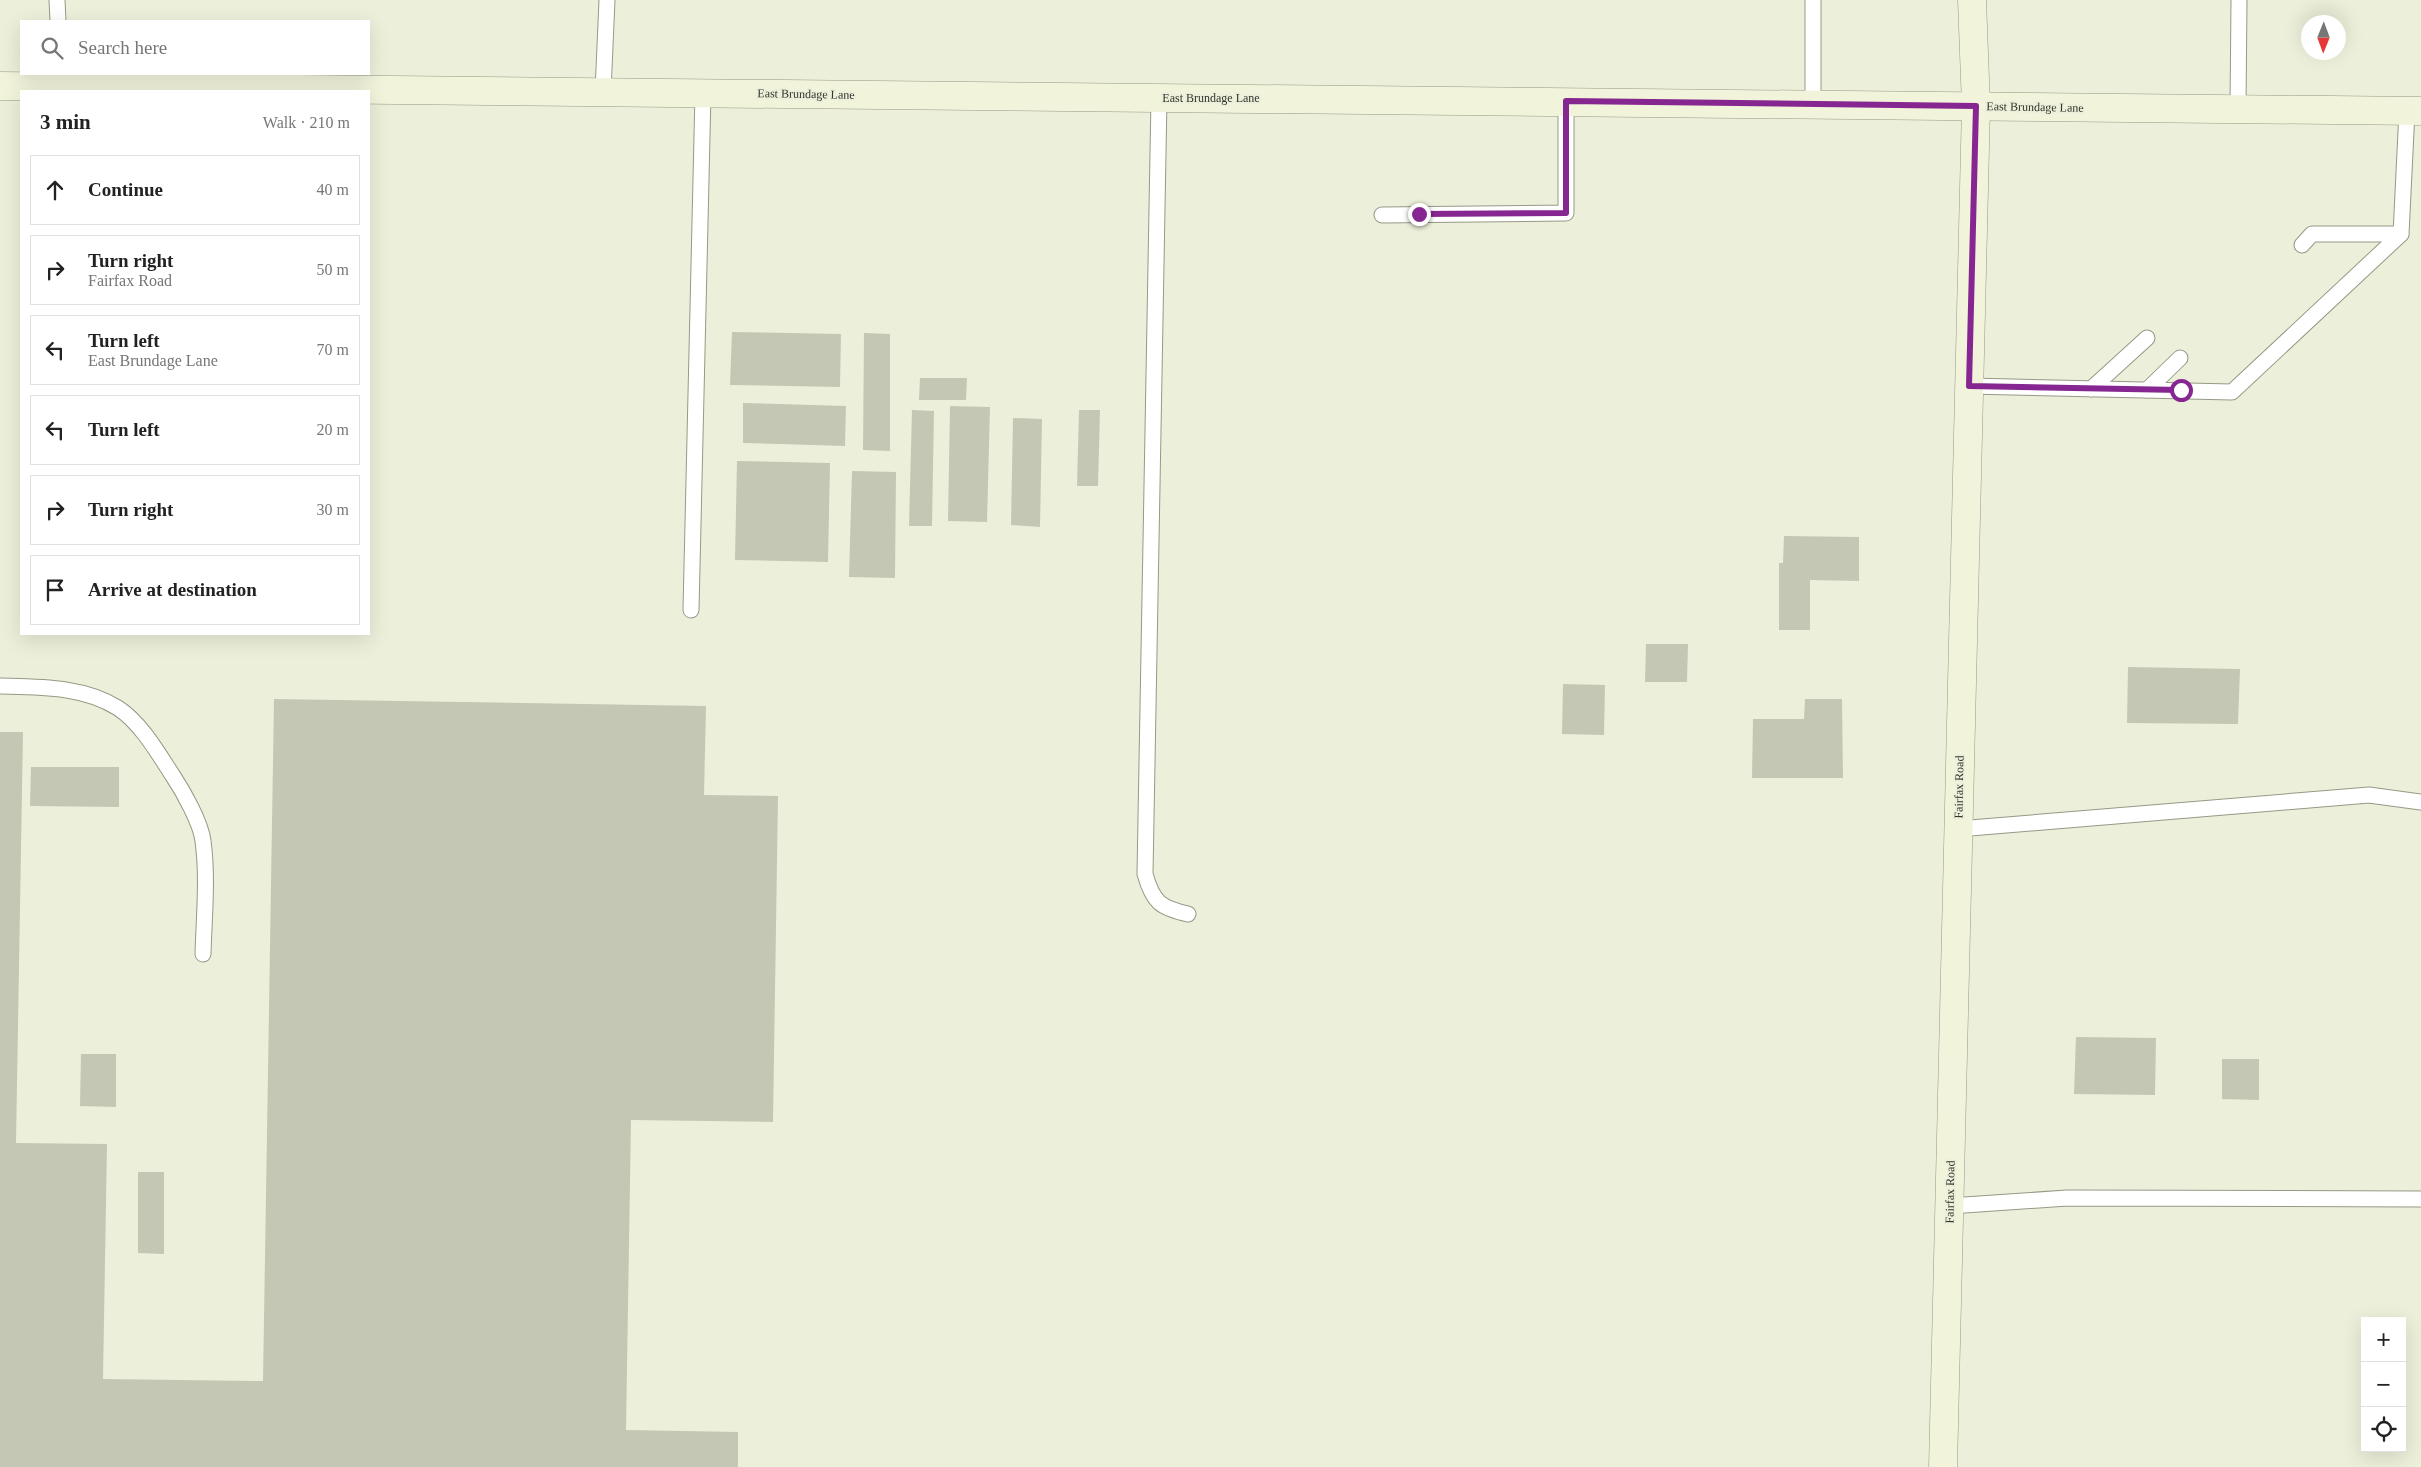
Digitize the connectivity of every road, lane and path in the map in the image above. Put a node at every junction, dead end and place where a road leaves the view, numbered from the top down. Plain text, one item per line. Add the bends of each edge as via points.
1 (57, 0) edge
2 (607, 0) edge
3 (1812, 0) edge
4 (1972, 0) edge
5 (2239, 0) edge
6 (58, 20) edge
7 (59, 80) edge
8 (0, 86) edge
9 (603, 92) junction
10 (703, 93) junction
11 (1159, 98) junction
12 (1566, 101) junction
13 (1813, 104) junction
14 (1976, 106) junction
15 (2238, 109) junction
16 (2414, 111) edge
17 (1382, 215) dead end
18 (2401, 234) junction
19 (2302, 238) dead end
20 (2147, 338) dead end
21 (2180, 358) dead end
22 (1969, 386) junction
23 (2090, 388) junction
24 (2147, 390) junction
25 (691, 610) dead end
26 (0, 686) edge
27 (2421, 802) edge
28 (1958, 829) junction
29 (1188, 914) dead end
30 (203, 954) dead end
31 (2421, 1199) edge
32 (1950, 1206) junction
33 (1943, 1467) edge

1 - 6 lane
2 - 9 lane
3 - 13 lane
4 - 14 main road, Fairfax Road
5 - 15 lane
7 - 8 main road, East Brundage Lane
7 - 9 main road, East Brundage Lane
9 - 10 main road, East Brundage Lane
10 - 11 main road, East Brundage Lane
10 - 25 lane
11 - 12 main road, East Brundage Lane
11 - 29 lane via 1145,874 1151,894 1166,909
12 - 13 main road, East Brundage Lane
12 - 17 lane via 1566,213
13 - 14 main road, East Brundage Lane
14 - 15 main road, East Brundage Lane
14 - 22 main road, Fairfax Road
15 - 16 main road, East Brundage Lane
16 - 18 lane
18 - 19 lane
18 - 24 lane via 2232,392
20 - 23 lane
21 - 24 lane
22 - 23 lane
22 - 28 main road, Fairfax Road
23 - 24 lane
26 - 30 lane via 54,687 96,699 118,709 156,750 184,793 203,838
27 - 28 lane via 2369,795
28 - 32 main road, Fairfax Road
31 - 32 lane via 2067,1198
32 - 33 main road, Fairfax Road

